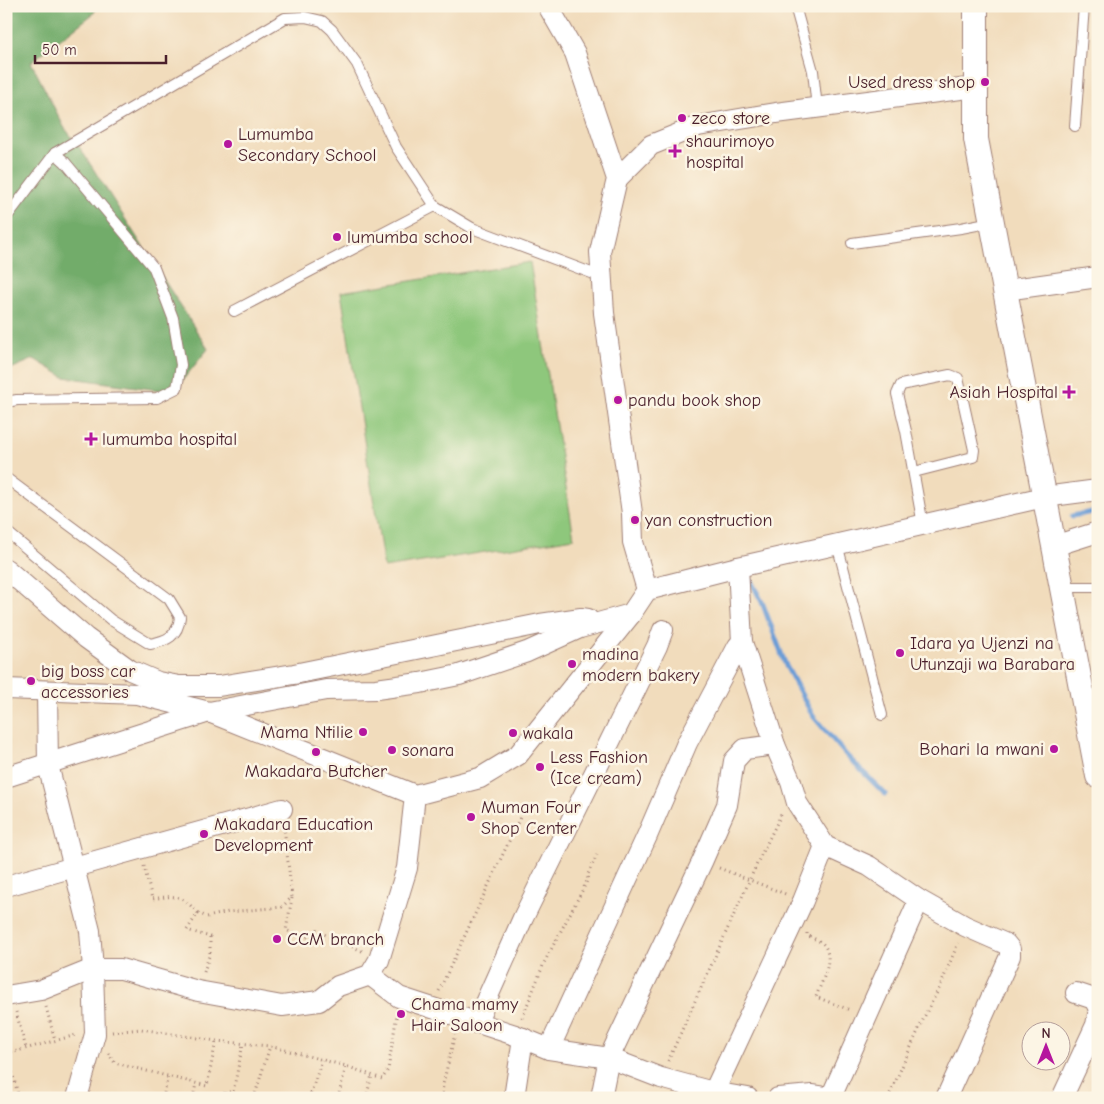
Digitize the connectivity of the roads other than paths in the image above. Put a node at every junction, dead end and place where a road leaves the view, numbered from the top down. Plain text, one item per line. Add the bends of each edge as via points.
1 (548, 6) edge
2 (795, 6) edge
3 (976, 6) edge
4 (1084, 6) edge
5 (976, 87) junction
6 (817, 108) junction
7 (1075, 126) dead end
8 (55, 153) junction
9 (617, 179) junction
10 (435, 206) junction
11 (6, 218) edge
12 (992, 222) junction
13 (852, 243) dead end
14 (602, 277) junction
15 (1098, 277) edge
16 (1006, 290) junction
17 (234, 311) dead end
18 (6, 402) edge
19 (914, 472) junction
20 (6, 478) edge
21 (1098, 490) edge
22 (1045, 503) junction
23 (923, 525) junction
24 (6, 532) edge
25 (1098, 532) edge
26 (1053, 539) junction
27 (840, 557) junction
28 (6, 569) edge
29 (738, 579) junction
30 (1062, 586) junction
31 (1098, 587) edge
32 (646, 590) junction
33 (632, 614) junction
34 (607, 621) junction
35 (663, 630) dead end
36 (742, 642) junction
37 (721, 678) junction
38 (754, 678) junction
39 (6, 689) edge
40 (47, 691) junction
41 (209, 712) junction
42 (882, 715) dead end
43 (775, 745) junction
44 (48, 764) junction
45 (1098, 776) edge
46 (6, 777) edge
47 (415, 795) junction
48 (282, 809) road end
49 (825, 846) junction
50 (74, 866) junction
51 (6, 886) edge
52 (919, 900) junction
53 (375, 967) junction
54 (93, 969) junction
55 (1076, 993) dead end
56 (9, 995) edge
57 (1098, 1007) edge
58 (1098, 1014) edge
59 (468, 1020) junction
60 (519, 1036) junction
61 (549, 1049) junction
62 (608, 1058) junction
63 (712, 1095) edge
64 (831, 1097) edge
65 (77, 1098) edge
66 (514, 1098) edge
67 (601, 1098) edge
68 (748, 1098) edge
69 (778, 1098) edge
70 (946, 1098) edge
71 (1062, 1098) edge

1 - 9 street via 575,53
2 - 6 lane via 812,71
3 - 5 street
4 - 7 lane
5 - 6 street
5 - 12 street via 976,139
6 - 9 street via 698,126 651,144
8 - 10 lane via 285,18 305,17 322,21 332,30 356,64 396,147
8 - 11 lane
8 - 18 lane via 154,268 173,318 181,364 177,388 157,398
9 - 14 street via 600,252
10 - 14 lane via 472,228
10 - 17 lane
12 - 13 lane
12 - 16 street
14 - 32 street via 634,542
15 - 16 street
16 - 22 street
19 - 19 lane via 898,388 954,376 958,378 973,457
19 - 23 lane
20 - 24 lane via 169,599 180,618 179,627 162,642 150,644 111,620
21 - 22 street
22 - 23 street
22 - 26 street
23 - 27 street
25 - 26 street
26 - 30 street
27 - 29 street
27 - 42 lane
28 - 34 street via 86,638 130,670 158,682 179,686 219,686 294,674 548,623 581,618
29 - 32 street
29 - 36 street
30 - 31 lane
30 - 45 street
32 - 33 street
33 - 34 street
33 - 47 street via 518,755 480,778
34 - 41 street via 580,628 527,652 459,675 420,684 326,690
35 - 59 street via 522,918
36 - 37 street
36 - 38 street
37 - 38 street
37 - 61 street via 687,742
38 - 43 street
39 - 40 street
40 - 41 street via 137,694
40 - 44 street
41 - 44 street
41 - 47 street
43 - 49 street via 798,803
43 - 62 street via 745,750 734,761 727,805
44 - 46 street
44 - 50 street
47 - 53 street via 408,868
48 - 50 street
49 - 52 street via 869,866
49 - 63 street via 803,901
50 - 51 street
50 - 54 street via 90,931
52 - 64 street
52 - 70 street via 1006,944 1010,949 1010,956
53 - 54 street via 338,986 319,1001 282,1006 198,992 121,970
53 - 59 street via 398,997
54 - 56 street via 41,990
54 - 65 street via 95,1034
55 - 57 street via 1094,999
58 - 71 street
59 - 60 street
60 - 61 street
60 - 66 street
61 - 62 street
62 - 63 street
62 - 67 street
63 - 68 street
64 - 69 street

